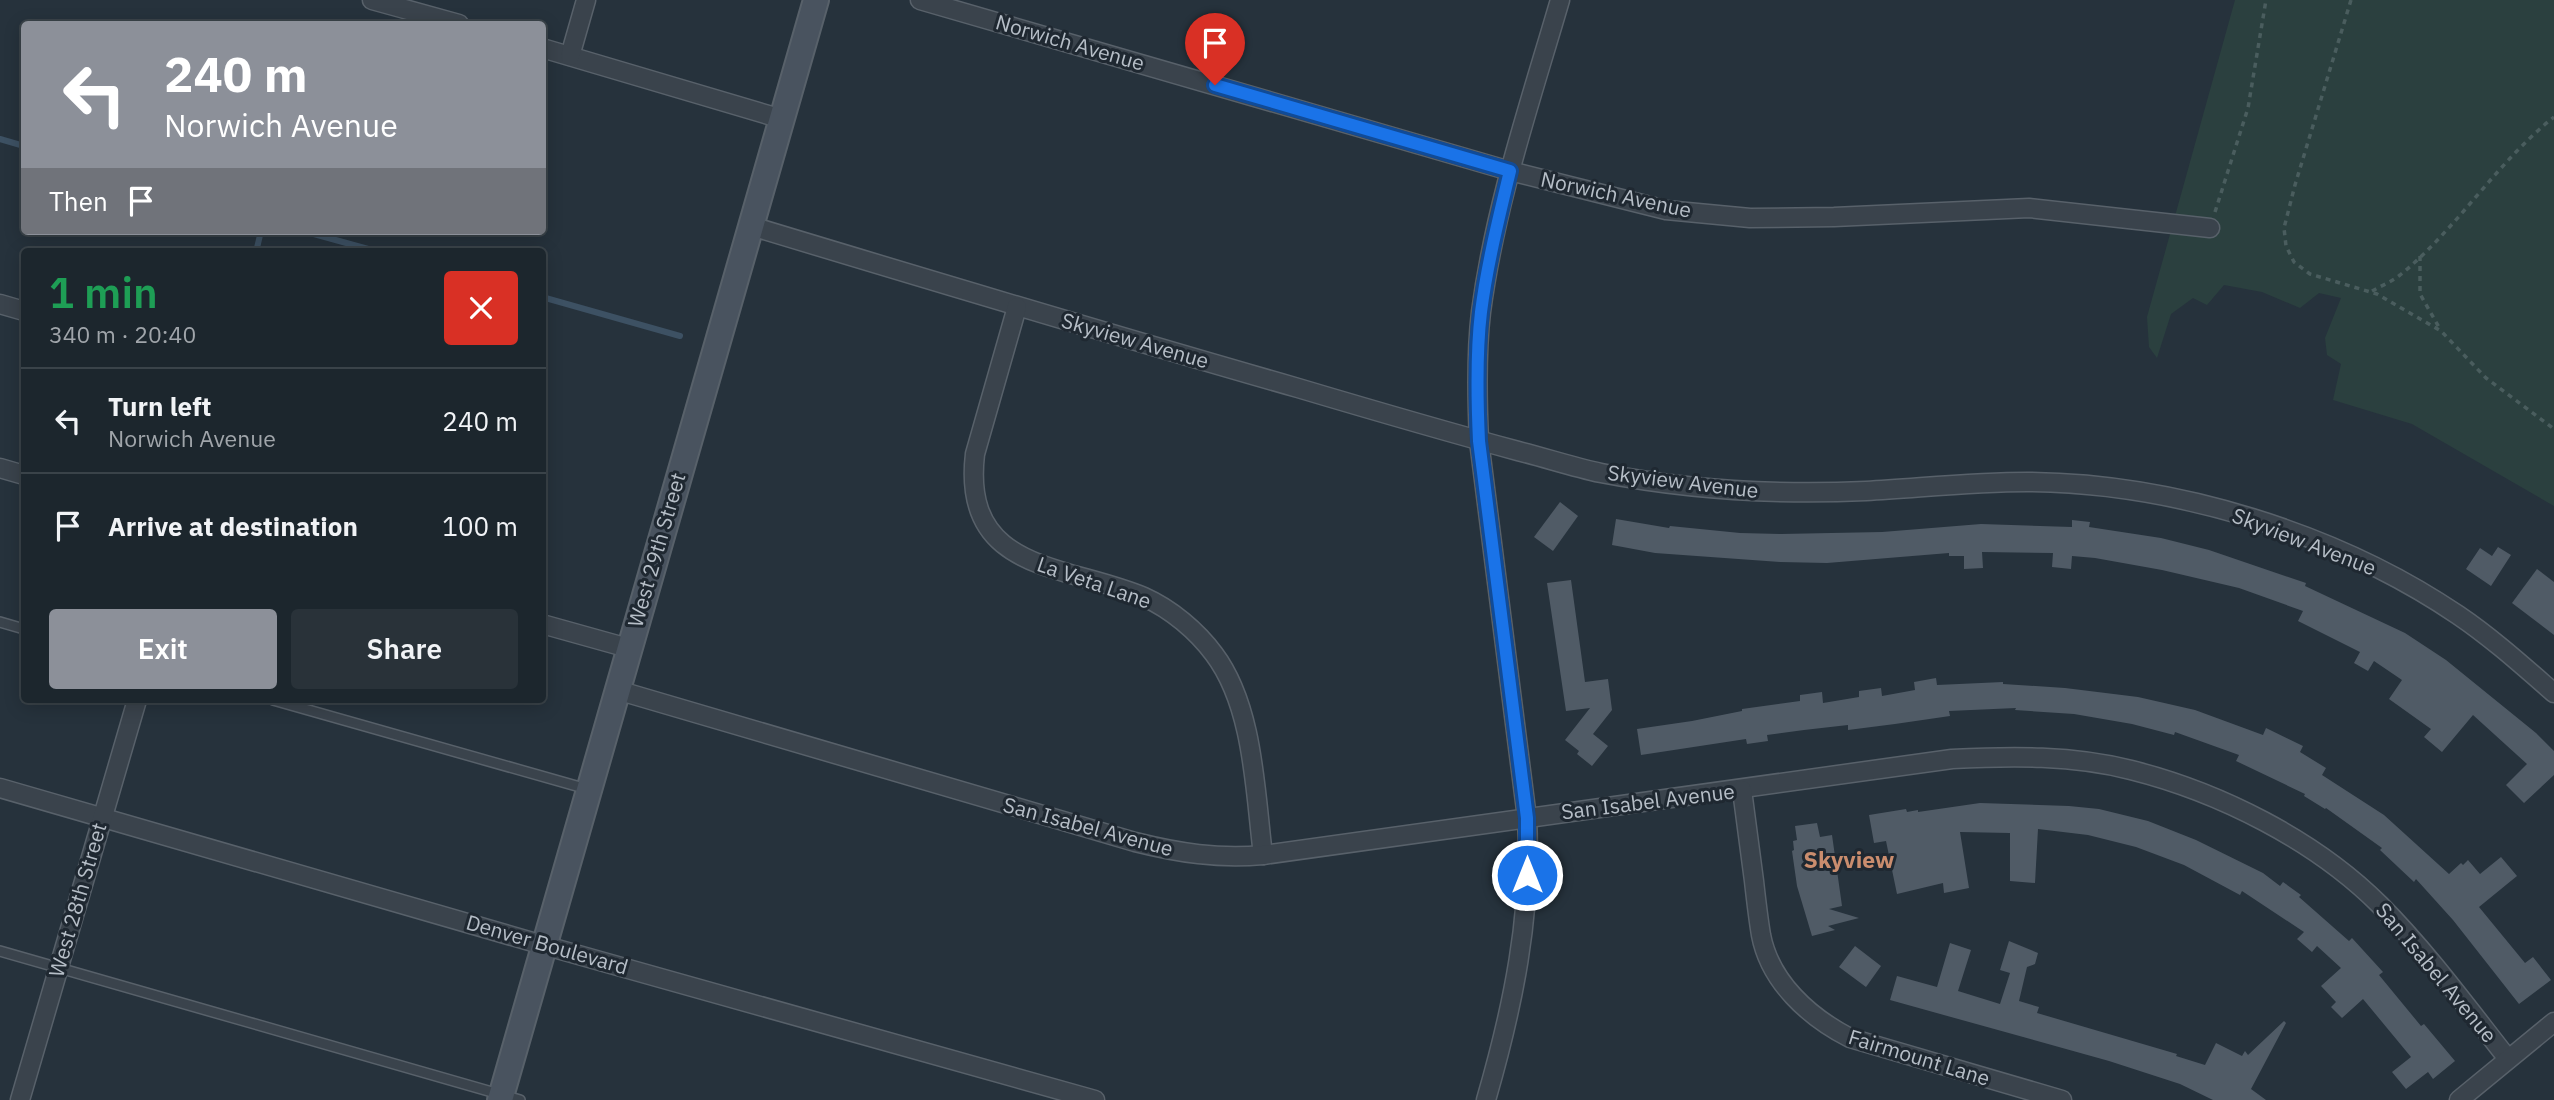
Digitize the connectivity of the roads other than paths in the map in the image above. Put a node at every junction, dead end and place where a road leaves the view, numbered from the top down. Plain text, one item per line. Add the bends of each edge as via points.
1 (372, 0) edge
2 (586, 0) edge
3 (816, 0) edge
4 (920, 0) edge
5 (1560, 0) edge
6 (447, 21) edge
7 (546, 49) edge
8 (570, 56) junction
9 (782, 118) junction
10 (1510, 171) junction
11 (751, 226) junction
12 (2210, 228) road end
13 (0, 304) edge
14 (1017, 307) junction
15 (21, 310) edge
16 (1479, 441) junction
17 (0, 468) edge
18 (21, 474) edge
19 (0, 622) edge
20 (546, 625) edge
21 (21, 628) edge
22 (628, 649) junction
23 (617, 690) junction
24 (2554, 693) edge
25 (135, 703) edge
26 (283, 703) edge
27 (0, 788) edge
28 (589, 790) junction
29 (1742, 790) junction
30 (102, 817) junction
31 (1527, 818) junction
32 (1263, 855) junction
33 (544, 945) junction
34 (0, 951) edge
35 (57, 968) junction
36 (2554, 1022) edge
37 (2508, 1059) junction
38 (1054, 1094) edge
39 (507, 1098) edge
40 (20, 1100) edge
41 (1095, 1100) edge
42 (1486, 1100) edge
43 (2062, 1100) edge
44 (2459, 1100) edge

1 - 6 street
2 - 8 street
3 - 9 street, West 29th Street
4 - 10 street, Norwich Avenue
5 - 10 street
7 - 8 street
8 - 9 street
9 - 11 street, West 29th Street
10 - 12 street, Norwich Avenue via 1666,211 1750,218 2029,208
10 - 16 street via 1481,314
11 - 14 street, Skyview Avenue
11 - 22 street, West 29th Street
13 - 15 street
14 - 16 street, Skyview Avenue
14 - 32 street, La Veta Lane via 975,454 975,499 985,523 1016,555 1148,599 1196,632 1216,657 1242,714
16 - 24 street, Skyview Avenue via 1659,483 1795,493 2031,482 2148,494 2214,508 2269,524 2399,580 2457,615
16 - 31 street
17 - 18 street
19 - 21 lane
20 - 22 street
22 - 23 street, West 29th Street
23 - 28 street, West 29th Street
23 - 32 street, San Isabel Avenue via 1170,851 1223,857
25 - 30 street, West 28th Street
26 - 28 lane
27 - 30 street, Denver Boulevard
28 - 33 street, West 29th Street
29 - 31 street, San Isabel Avenue
29 - 37 street, San Isabel Avenue via 1952,759 2016,756 2129,769 2183,786 2286,834 2378,903
29 - 43 street, Fairmount Lane via 1761,937 1774,968 1808,1012 1850,1038
30 - 33 street, Denver Boulevard
30 - 35 street, West 28th Street
31 - 32 street, San Isabel Avenue
31 - 42 street via 1521,953
33 - 38 street, Denver Boulevard
33 - 39 street, West 29th Street
34 - 35 lane
35 - 39 lane
35 - 40 street, West 28th Street
36 - 37 street
37 - 44 street
38 - 41 street, Denver Boulevard

